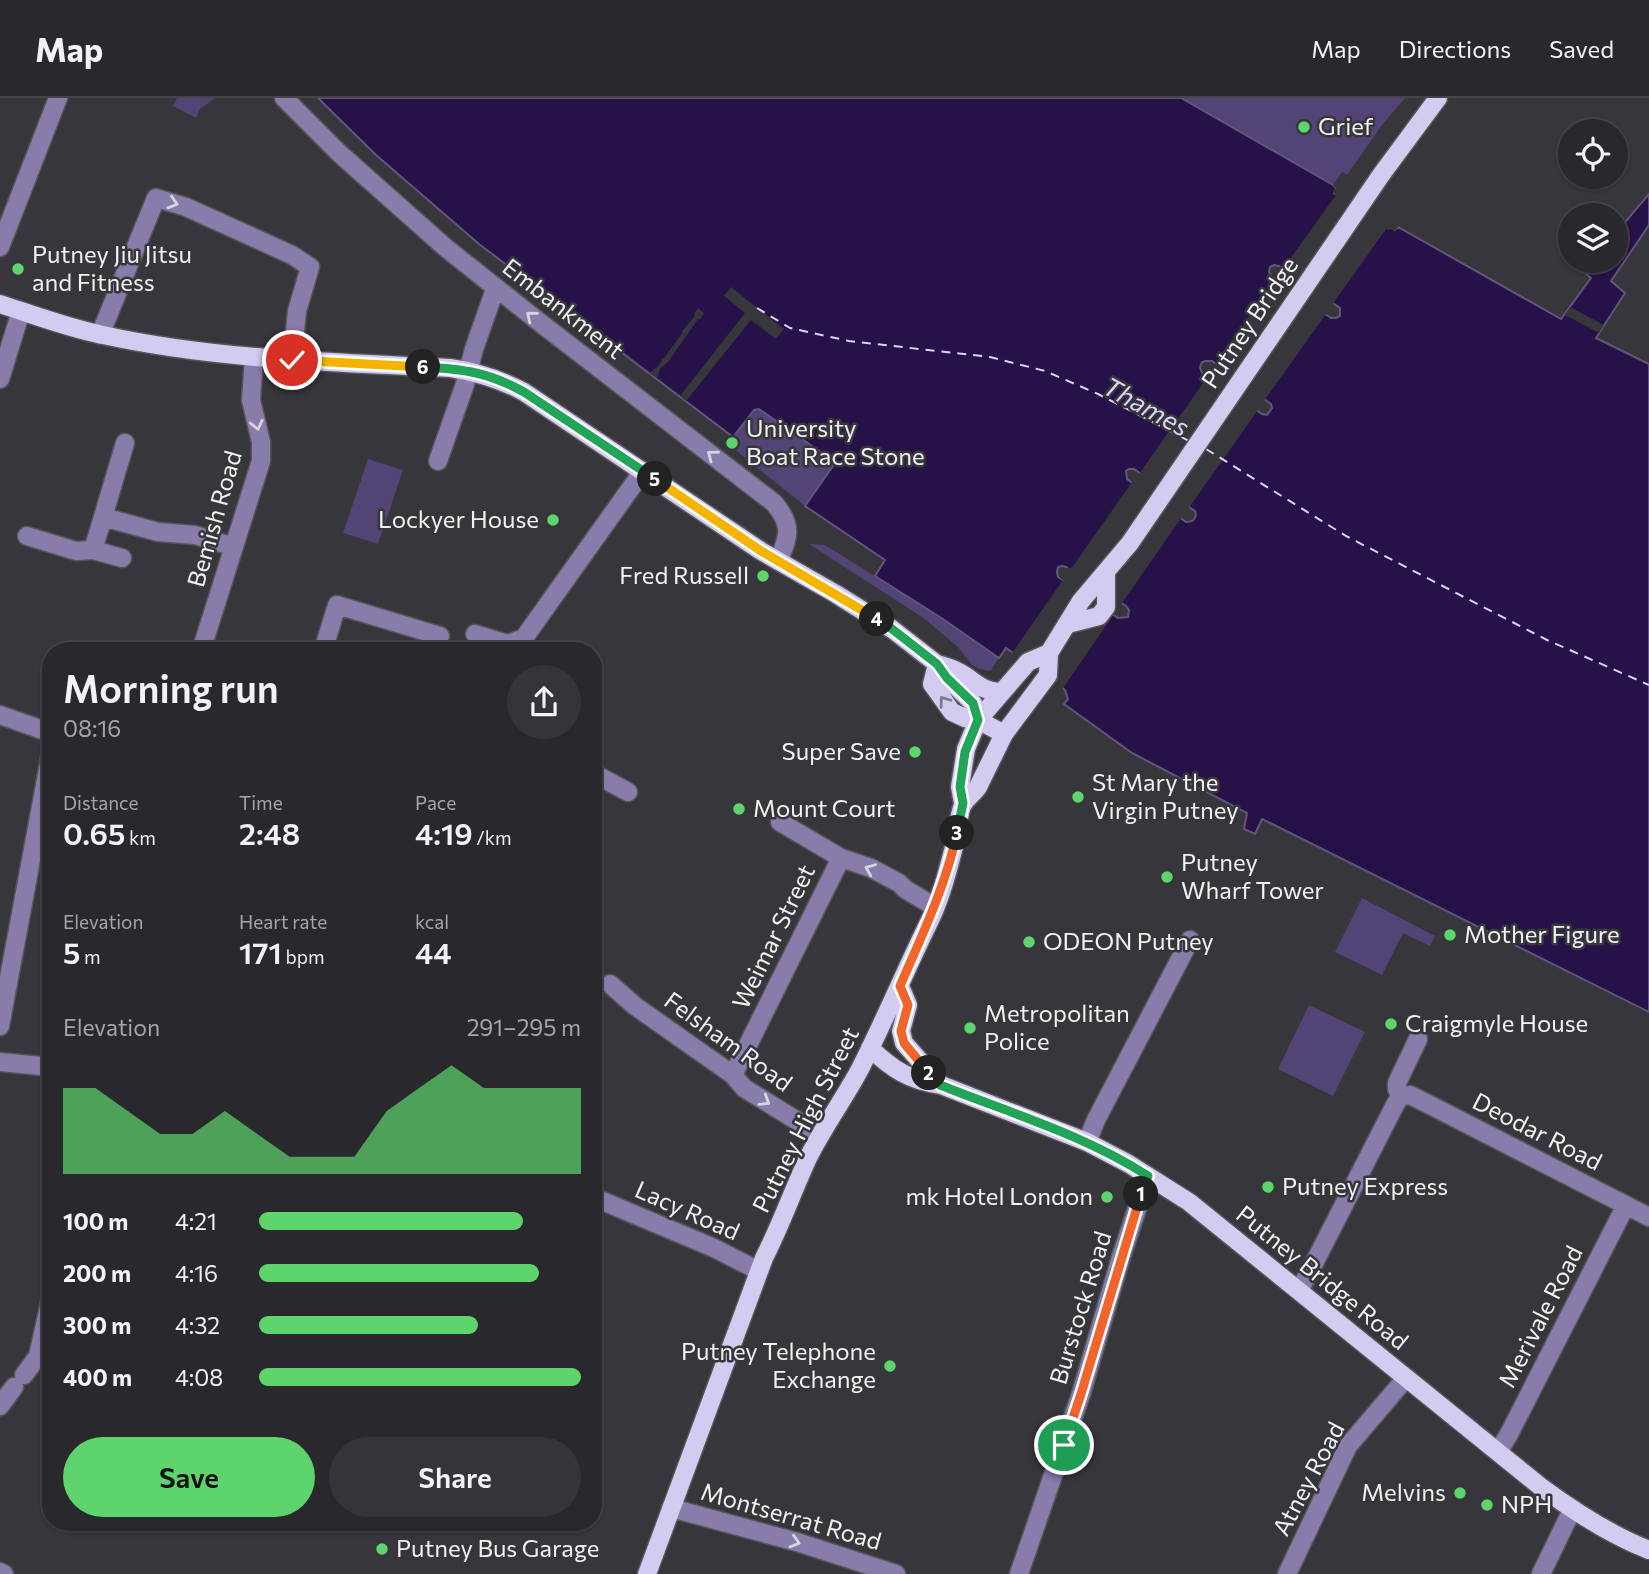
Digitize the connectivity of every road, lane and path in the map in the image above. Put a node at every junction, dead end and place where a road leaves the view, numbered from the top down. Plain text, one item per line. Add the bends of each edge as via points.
1 (58, 98) edge
2 (284, 98) edge
3 (1438, 98) edge
4 (0, 247) edge
5 (497, 288) junction
6 (0, 304) edge
7 (21, 311) junction
8 (100, 335) junction
9 (254, 358) junction
10 (292, 360) junction
11 (469, 370) junction
12 (0, 379) edge
13 (125, 443) dead end
14 (438, 461) dead end
15 (643, 471) junction
16 (103, 517) junction
17 (27, 536) dead end
18 (234, 547) junction
19 (93, 550) junction
20 (122, 558) dead end
21 (778, 561) junction
22 (475, 634) dead end
23 (440, 636) dead end
24 (204, 642) edge
25 (326, 642) edge
26 (501, 642) edge
27 (513, 642) edge
28 (1049, 653) junction
29 (937, 664) junction
30 (1005, 687) junction
31 (0, 715) edge
32 (978, 720) junction
33 (42, 730) edge
34 (1004, 734) junction
35 (602, 778) edge
36 (628, 792) dead end
37 (42, 801) edge
38 (963, 803) junction
39 (780, 822) dead end
40 (841, 858) junction
41 (935, 907) junction
42 (1190, 940) dead end
43 (610, 984) dead end
44 (900, 986) junction
45 (0, 1026) edge
46 (1418, 1039) dead end
47 (870, 1048) junction
48 (0, 1062) edge
49 (42, 1066) edge
50 (733, 1075) junction
51 (940, 1085) junction
52 (1401, 1096) junction
53 (820, 1135) junction
54 (1087, 1142) junction
55 (1148, 1176) junction
56 (602, 1201) edge
57 (1626, 1205) junction
58 (1649, 1217) edge
59 (759, 1271) junction
60 (1299, 1290) junction
61 (42, 1338) edge
62 (1406, 1378) junction
63 (0, 1406) edge
64 (1498, 1451) junction
65 (671, 1508) junction
66 (1572, 1510) junction
67 (1649, 1550) edge
68 (646, 1574) edge
69 (897, 1574) edge
70 (1019, 1574) edge
71 (1287, 1574) edge
72 (1541, 1574) edge

1 - 4 street
2 - 5 street, Embankment via 381,191
3 - 28 main road, Putney Bridge via 1106,573 1106,607 1099,617 1068,624
5 - 11 street
21 -> 5 street, Embankment via 788,524 774,503
6 - 7 main road
7 - 8 main road
7 - 12 street
8 - 9 main road
8 -> 10 street via 156,198 186,207 310,267 297,310
9 - 10 main road
9 -> 18 street, Bemish Road via 251,400 261,461
10 - 11 main road
11 - 14 street
11 - 15 main road via 524,392
13 - 16 street
15 - 21 main road
15 - 27 street via 524,638
16 - 18 street
16 - 19 street
17 - 19 street via 76,551
18 - 24 street, Bemish Road
19 - 20 street
21 - 29 main road via 892,629
22 - 26 street
23 - 25 street via 337,605
28 - 30 main road via 1028,662
28 - 34 main road via 1048,675
29 - 30 main road via 994,692
29 - 32 main road via 973,703
30 - 32 main road
31 - 33 street
32 - 34 main road
32 - 38 main road via 965,752 960,787
34 - 38 main road, Putney High Street via 978,787
35 - 36 street
37 - 45 street
38 - 41 main road, Putney High Street
39 - 40 street, Weimar Street
41 -> 40 street, Weimar Street via 871,868
40 - 50 street, Weimar Street
41 - 44 main road, Putney High Street
42 - 54 street
43 - 50 street, Felsham Road
44 - 47 main road, Putney High Street
44 - 51 main road, Putney Bridge Road via 908,1005 901,1031 904,1043
46 - 52 street via 1397,1083
47 - 51 main road, Putney Bridge Road via 908,1077
47 - 53 main road, Putney High Street
48 - 49 street
50 -> 53 street, Felsham Road via 744,1088
51 - 54 main road, Putney Bridge Road
52 - 57 street, Deodar Road via 1410,1095
52 - 60 street
53 - 59 main road, Putney High Street
54 - 55 main road, Putney Bridge Road
55 - 60 main road, Putney Bridge Road via 1189,1202
55 - 70 street, Burstock Road
56 - 59 street, Lacy Road
57 - 58 street, Deodar Road
57 - 64 street, Merivale Road
59 - 65 main road, Putney High Street
60 - 62 main road, Putney Bridge Road
61 - 63 street via 38,1356
62 - 64 main road, Putney Bridge Road
62 - 71 street, Atney Road via 1348,1447
64 - 66 main road, Putney Bridge Road
65 - 68 main road, Putney High Street
65 -> 69 street, Montserrat Road
66 - 67 main road, Putney Bridge Road
66 - 72 street

